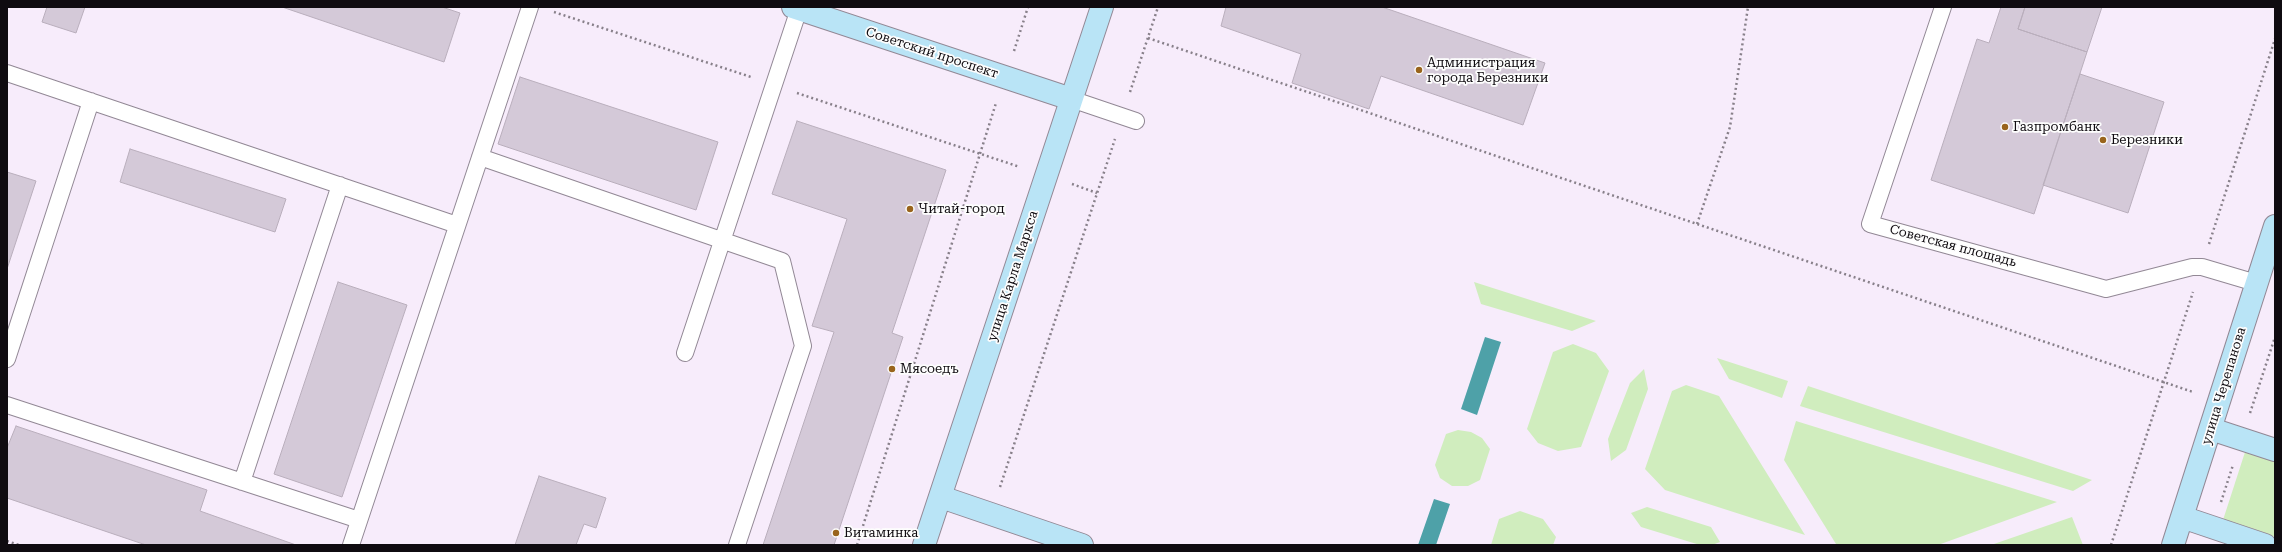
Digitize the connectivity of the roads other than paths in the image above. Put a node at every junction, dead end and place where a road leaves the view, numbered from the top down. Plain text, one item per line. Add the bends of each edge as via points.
1 (530, 7) edge
2 (1102, 7) edge
3 (1943, 7) edge
4 (796, 8) edge
5 (7, 73) edge
6 (1071, 99) junction
7 (91, 101) junction
8 (1129, 118) road end
9 (480, 157) junction
10 (340, 185) junction
11 (457, 225) junction
12 (2275, 226) edge
13 (722, 241) junction
14 (2256, 283) junction
15 (685, 353) dead end
16 (7, 359) edge
17 (7, 405) edge
18 (2211, 428) junction
19 (2275, 450) edge
20 (242, 482) junction
21 (941, 497) junction
22 (2182, 517) junction
23 (359, 520) junction
24 (351, 545) edge
25 (737, 545) edge
26 (924, 545) edge
27 (1082, 545) edge
28 (2173, 545) edge
29 (2265, 545) edge

1 - 9 lane
2 - 6 main road, улица Карла Маркса
3 - 14 lane, Советская площадь via 1870,224 2106,289 2192,267 2202,267
4 - 6 main road, Советский проспект
4 - 13 lane
5 - 7 lane
6 - 8 lane
6 - 21 main road, улица Карла Маркса
7 - 10 lane
7 - 16 lane
9 - 11 lane
9 - 13 lane
10 - 11 lane
10 - 20 lane
11 - 23 lane
12 - 14 main road, улица Черепанова
13 - 15 lane
13 - 25 lane via 782,262 803,346
14 - 18 main road, улица Черепанова
17 - 20 lane
18 - 19 main road
18 - 22 main road, улица Черепанова
20 - 23 lane
21 - 26 main road, улица Карла Маркса
21 - 27 main road
22 - 28 main road, улица Черепанова
22 - 29 main road
23 - 24 lane

